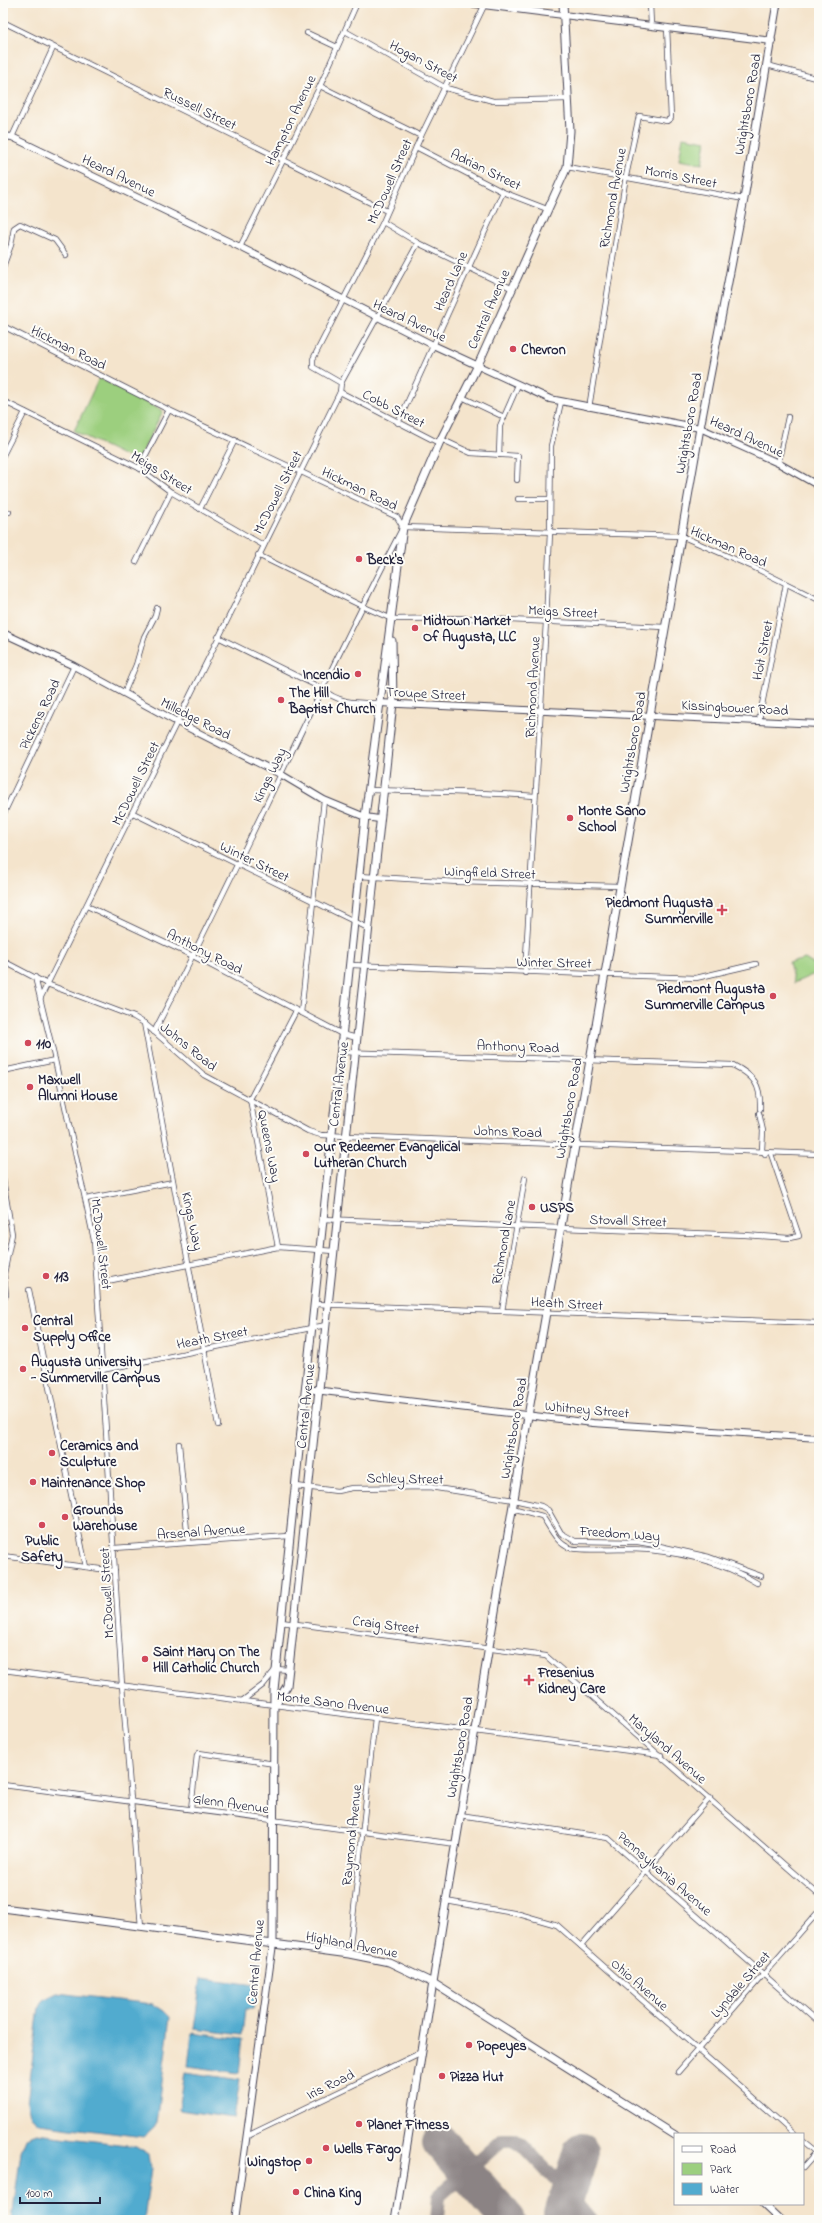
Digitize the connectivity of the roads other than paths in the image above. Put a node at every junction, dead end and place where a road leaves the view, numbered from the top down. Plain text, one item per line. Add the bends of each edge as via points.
1 (357, 3) edge
2 (471, 3) edge
3 (563, 3) edge
4 (650, 3) edge
5 (777, 3) edge
6 (484, 6) junction
7 (564, 14) junction
8 (3, 22) edge
9 (651, 25) junction
10 (667, 27) junction
11 (345, 31) junction
12 (307, 32) dead end
13 (772, 41) junction
14 (337, 47) junction
15 (53, 48) junction
16 (767, 65) junction
17 (819, 80) edge
18 (320, 86) junction
19 (446, 88) junction
20 (568, 99) junction
21 (3, 136) edge
22 (421, 136) junction
23 (12, 137) junction
24 (416, 147) junction
25 (282, 160) junction
26 (567, 166) junction
27 (626, 176) junction
28 (503, 192) junction
29 (744, 199) junction
30 (546, 209) junction
31 (387, 211) junction
32 (382, 222) junction
33 (418, 243) junction
34 (240, 247) junction
35 (66, 255) dead end
36 (3, 267) edge
37 (468, 267) junction
38 (511, 288) junction
39 (344, 300) junction
40 (378, 317) junction
41 (3, 326) edge
42 (433, 345) junction
43 (478, 365) junction
44 (341, 383) junction
45 (518, 385) junction
46 (340, 392) junction
47 (462, 397) junction
48 (3, 401) edge
49 (561, 402) junction
50 (589, 408) junction
51 (169, 410) junction
52 (25, 412) junction
53 (504, 417) junction
54 (788, 417) dead end
55 (398, 423) junction
56 (700, 428) junction
57 (235, 440) junction
58 (440, 441) junction
59 (499, 455) junction
60 (3, 456) edge
61 (778, 463) junction
62 (139, 468) junction
63 (301, 472) junction
64 (517, 480) dead end
65 (819, 486) edge
66 (171, 492) junction
67 (518, 499) dead end
68 (550, 499) junction
69 (200, 509) junction
70 (3, 510) edge
71 (9, 512) dead end
72 (403, 527) junction
73 (550, 532) junction
74 (681, 536) junction
75 (263, 545) junction
76 (258, 555) junction
77 (136, 562) dead end
78 (786, 584) junction
79 (819, 600) edge
80 (362, 606) junction
81 (156, 608) dead end
82 (392, 619) junction
83 (546, 622) junction
84 (665, 627) junction
85 (3, 633) edge
86 (218, 637) junction
87 (74, 666) junction
88 (321, 688) junction
89 (124, 693) junction
90 (379, 703) junction
91 (393, 703) junction
92 (542, 712) junction
93 (650, 715) junction
94 (759, 720) junction
95 (177, 722) junction
96 (819, 724) edge
97 (282, 775) junction
98 (368, 790) junction
99 (382, 790) junction
100 (535, 796) junction
101 (324, 800) junction
102 (133, 813) junction
103 (3, 815) edge
104 (365, 817) junction
105 (379, 819) junction
106 (237, 864) junction
107 (359, 876) junction
108 (374, 877) junction
109 (530, 884) junction
110 (620, 886) junction
111 (313, 902) junction
112 (86, 906) junction
113 (355, 922) junction
114 (368, 928) junction
115 (193, 956) junction
116 (3, 961) edge
117 (756, 964) dead end
118 (351, 965) junction
119 (364, 966) junction
120 (525, 973) junction
121 (605, 975) junction
122 (34, 977) junction
123 (47, 984) junction
124 (40, 998) junction
125 (296, 1011) junction
126 (301, 1013) junction
127 (144, 1023) junction
128 (154, 1032) junction
129 (342, 1034) junction
130 (357, 1038) junction
131 (341, 1052) junction
132 (356, 1052) junction
133 (55, 1060) junction
134 (590, 1060) junction
135 (3, 1071) edge
136 (250, 1099) junction
137 (333, 1136) junction
138 (345, 1136) junction
139 (575, 1144) junction
140 (765, 1154) junction
141 (771, 1154) junction
142 (819, 1154) edge
143 (525, 1178) dead end
144 (3, 1179) edge
145 (173, 1182) junction
146 (86, 1199) junction
147 (322, 1219) junction
148 (337, 1220) junction
149 (517, 1226) junction
150 (560, 1229) junction
151 (278, 1247) junction
152 (319, 1250) junction
153 (334, 1251) junction
154 (190, 1265) junction
155 (97, 1282) junction
156 (29, 1290) dead end
157 (6, 1295) dead end
158 (314, 1304) junction
159 (329, 1304) junction
160 (502, 1311) junction
161 (546, 1313) junction
162 (819, 1324) edge
163 (326, 1326) junction
164 (310, 1330) junction
165 (204, 1350) junction
166 (102, 1370) junction
167 (306, 1389) junction
168 (320, 1390) junction
169 (528, 1416) junction
170 (218, 1425) dead end
171 (819, 1438) edge
172 (179, 1444) dead end
173 (296, 1486) junction
174 (310, 1487) junction
175 (514, 1500) junction
176 (512, 1508) junction
177 (289, 1536) junction
178 (188, 1542) junction
179 (114, 1548) junction
180 (3, 1556) edge
181 (86, 1566) junction
182 (115, 1570) junction
183 (761, 1576) dead end
184 (758, 1582) dead end
185 (281, 1622) junction
186 (295, 1623) junction
187 (489, 1647) junction
188 (276, 1669) junction
189 (3, 1670) edge
190 (289, 1670) junction
191 (122, 1685) junction
192 (242, 1701) junction
193 (275, 1705) junction
194 (375, 1718) junction
195 (474, 1731) junction
196 (661, 1755) junction
197 (275, 1764) junction
198 (3, 1785) edge
199 (710, 1798) junction
200 (131, 1801) junction
201 (191, 1809) junction
202 (460, 1815) junction
203 (273, 1820) junction
204 (362, 1832) junction
205 (456, 1844) junction
206 (646, 1870) junction
207 (819, 1895) edge
208 (446, 1901) junction
209 (3, 1908) edge
210 (819, 1911) edge
211 (141, 1928) junction
212 (273, 1944) junction
213 (581, 1946) junction
214 (349, 1954) junction
215 (763, 1973) junction
216 (433, 1983) junction
217 (819, 2022) edge
218 (697, 2049) junction
219 (422, 2052) junction
220 (678, 2072) dead end
221 (793, 2133) edge
222 (674, 2134) edge
223 (247, 2136) junction
224 (804, 2143) edge
225 (818, 2153) edge
226 (804, 2167) edge
227 (766, 2205) edge
228 (235, 2220) edge
229 (396, 2220) edge
230 (780, 2220) edge

1 - 11 street, Hampton Avenue
2 - 6 street
3 - 7 main road, Central Avenue
4 - 9 street
5 - 13 main road, Wrightsboro Road
6 - 7 street
6 - 19 street, McDowell Street
7 - 9 street
7 - 20 main road, Central Avenue
8 - 15 street, Russell Street
9 - 10 street
10 - 13 street
10 - 27 street, Richmond Avenue via 671,118 667,121 640,116
11 - 14 street, Hampton Avenue
11 - 19 street, Hogan Street
12 - 14 street
13 - 16 main road, Wrightsboro Road
14 - 18 street, Hampton Avenue
15 - 23 street
15 - 25 street, Russell Street
16 - 17 street
16 - 29 main road, Wrightsboro Road
18 - 22 street
18 - 25 street, Hampton Avenue
19 - 20 street, Hogan Street via 493,102
19 - 22 street, McDowell Street
20 - 26 main road, Central Avenue via 570,131
21 - 23 street, Heard Avenue
22 - 24 street, McDowell Street
23 - 34 street, Heard Avenue
24 - 28 street, Adrian Street
24 - 31 street, McDowell Street
25 - 31 street, Russell Street
25 - 34 street, Hampton Avenue
26 - 27 street, Morris Street
26 - 30 main road, Central Avenue
27 - 29 street, Morris Street
27 - 50 street, Richmond Avenue
28 - 30 street, Adrian Street
28 - 37 street, Heard Lane
29 - 56 main road, Wrightsboro Road
30 - 38 main road, Central Avenue
31 - 32 street, McDowell Street
32 - 33 street
32 - 39 street, McDowell Street
33 - 37 street
33 - 40 street
34 - 39 street, Heard Avenue
35 - 36 street via 55,240 20,224 14,228
37 - 38 street
37 - 42 street, Heard Lane
38 - 43 main road, Central Avenue
39 - 40 street, Heard Avenue
39 - 44 street, McDowell Street via 313,359 313,367
40 - 42 street, Heard Avenue
40 - 44 street
41 - 51 street, Hickman Road
42 - 43 street, Heard Avenue
42 - 55 street, Heard Lane
43 - 45 street, Heard Avenue
43 - 47 main road, Central Avenue
44 - 46 street, McDowell Street
45 - 49 street, Heard Avenue
45 - 53 street
46 - 55 street, Cobb Street
46 - 63 street, McDowell Street
47 - 53 street
47 - 58 main road, Central Avenue
48 - 52 street, Meigs Street
49 - 50 street, Heard Avenue
49 - 68 street, Richmond Avenue via 551,446
50 - 56 street, Heard Avenue
51 - 57 street, Hickman Road
51 - 62 street
52 - 60 street
52 - 62 street, Meigs Street
53 - 59 street via 500,426
54 - 61 street
55 - 58 street, Cobb Street
56 - 61 street, Heard Avenue
56 - 74 main road, Wrightsboro Road
57 - 63 street, Hickman Road
57 - 69 street
58 - 59 street, Cobb Street via 471,453
58 - 72 main road, Central Avenue
59 - 64 street, Cobb Street via 518,456
61 - 65 street, Heard Avenue
62 - 66 street, Meigs Street
63 - 72 street, Hickman Road via 397,517
63 - 75 street, McDowell Street
66 - 69 street, Meigs Street
66 - 77 street
67 - 68 street
68 - 73 street, Richmond Avenue
69 - 75 street, Meigs Street
70 - 71 street
72 - 73 street, Hickman Road
72 - 80 street, Kings Way
72 - 82 main road, Central Avenue
73 - 74 street, Hickman Road
73 - 83 street, Richmond Avenue
74 - 78 street, Hickman Road
74 - 84 main road, Wrightsboro Road
75 - 76 street, McDowell Street
76 - 80 street, Meigs Street
76 - 86 street, McDowell Street
78 - 79 street, Hickman Road
78 - 94 street, Holt Street
80 - 82 street, Meigs Street
80 - 88 street, Kings Way
81 - 89 street
82 - 83 street, Meigs Street via 467,618
82 - 90 main road, Central Avenue
82 - 91 main road, Central Avenue
83 - 84 street, Meigs Street
83 - 92 street, Richmond Avenue
84 - 93 main road, Wrightsboro Road
85 - 87 street, Milledge Road
86 - 88 street, Troupe Street
86 - 95 street, McDowell Street
87 - 89 street, Milledge Road
87 - 103 street, Pickens Road
88 - 90 street, Troupe Street via 343,702
88 - 97 street, Kings Way
89 - 95 street, Milledge Road
90 - 91 street, Troupe Street
90 - 98 main road, Central Avenue
91 - 92 street, Troupe Street
91 - 99 main road, Central Avenue
92 - 93 street, Troupe Street
92 - 100 street, Richmond Avenue
93 - 94 street, Kissingbower Road
93 - 110 main road, Wrightsboro Road
94 - 96 street, Kissingbower Road
95 - 97 street, Milledge Road
95 - 102 street, McDowell Street
97 - 101 street, Milledge Road
97 - 106 street, Kings Way
98 - 99 street
98 - 104 main road, Central Avenue
99 - 100 street via 461,791
99 - 105 main road, Central Avenue
100 - 109 street, Richmond Avenue
101 - 104 street, Milledge Road
101 - 111 street
102 - 106 street, Winter Street
102 - 112 street, McDowell Street
104 - 105 street, Milledge Road
104 - 107 main road, Central Avenue
105 - 108 main road, Central Avenue
106 - 111 street, Winter Street
106 - 115 street, Kings Way
107 - 108 street, Wingfield Street
107 - 113 main road, Central Avenue
108 - 109 street, Wingfield Street
108 - 114 main road, Central Avenue
109 - 110 street, Wingfield Street
109 - 120 street, Richmond Avenue
110 - 121 main road, Wrightsboro Road
111 - 113 street, Winter Street
111 - 126 street
112 - 115 street, Anthony Road
112 - 123 street, McDowell Street
113 - 114 street, Winter Street
113 - 118 main road, Central Avenue
114 - 119 main road, Central Avenue
115 - 125 street, Anthony Road
115 - 128 street, Kings Way
116 - 122 street, Johns Road
117 - 121 street, Winter Street via 701,978
118 - 119 street, Winter Street
118 - 129 main road, Central Avenue
119 - 120 street, Winter Street
119 - 130 main road, Central Avenue
120 - 121 street, Winter Street
121 - 134 main road, Wrightsboro Road
122 - 123 street, Johns Road
122 - 124 street, McDowell Street
123 - 124 street, McDowell Street
123 - 127 street, Johns Road
124 - 133 street, McDowell Street
125 - 126 street, Anthony Road
125 - 136 street, Queens Way
126 - 129 street, Anthony Road
127 - 128 street, Johns Road
127 - 145 street, Kings Way
128 - 136 street, Johns Road via 204,1074
129 - 130 street, Anthony Road
129 - 131 main road, Central Avenue
130 - 132 main road, Central Avenue
131 - 132 street, Anthony Road
131 - 137 main road, Central Avenue
132 - 134 street, Anthony Road
132 - 138 main road, Central Avenue
133 - 135 street
133 - 146 street, McDowell Street
134 - 139 main road, Wrightsboro Road
134 - 140 street, Anthony Road via 733,1065 744,1070 758,1086 763,1131 762,1150
136 - 137 street, Johns Road via 308,1131
136 - 151 street, Queens Way
137 - 138 street, Johns Road
137 - 147 main road, Central Avenue
138 - 139 street, Johns Road
138 - 148 main road, Central Avenue
139 - 140 street, Johns Road
139 - 150 main road, Wrightsboro Road
140 - 141 street, Johns Road
141 - 142 street, Johns Road
141 - 150 street, Stovall Street via 799,1236 789,1238
143 - 149 street, Richmond Lane
144 - 157 street via 12,1234 4,1274
145 - 146 street
145 - 154 street, Kings Way
146 - 155 street, McDowell Street via 94,1240
147 - 148 street, Stovall Street
147 - 152 main road, Central Avenue
148 - 149 street, Stovall Street
148 - 153 main road, Central Avenue
149 - 150 street, Stovall Street
149 - 160 street, Richmond Lane
150 - 161 main road, Wrightsboro Road
151 - 152 street
151 - 154 street
152 - 153 street
152 - 158 main road, Central Avenue
153 - 159 main road, Central Avenue
154 - 155 street
154 - 165 street, Kings Way
155 - 166 street, McDowell Street
156 - 181 street
158 - 159 street, Heath Street
158 - 164 main road, Central Avenue
159 - 160 street, Heath Street
159 - 163 main road, Central Avenue
160 - 161 street, Heath Street
161 - 162 street, Heath Street
161 - 169 main road, Wrightsboro Road
163 - 164 street, Heath Street
163 - 168 main road, Central Avenue
164 - 165 street, Heath Street
164 - 167 main road, Central Avenue
165 - 166 street, Heath Street
165 - 170 street, Kings Way
166 - 179 street, McDowell Street
167 - 168 street, Whitney Street
167 - 173 main road, Central Avenue
168 - 169 street, Whitney Street
168 - 174 main road, Central Avenue
169 - 171 street, Whitney Street via 593,1423
169 - 175 main road, Wrightsboro Road
172 - 178 street
173 - 174 street, Schley Street
173 - 177 main road, Central Avenue
174 - 175 street, Schley Street via 337,1491 352,1488 430,1487
174 - 186 main road, Central Avenue
175 - 176 main road, Wrightsboro Road
175 - 183 street, Freedom Way via 542,1506 548,1510 561,1533 575,1542 638,1542 655,1545 709,1557
176 - 184 street, Freedom Way via 542,1516 552,1533 570,1548 642,1549 688,1557
176 - 187 main road, Wrightsboro Road
177 - 178 street, Arsenal Avenue
177 - 185 main road, Central Avenue
178 - 179 street, Arsenal Avenue
179 - 182 street, McDowell Street
180 - 181 street
181 - 182 street
182 - 191 street, McDowell Street
185 - 186 street, Craig Street
185 - 188 main road, Central Avenue
186 - 187 street, Craig Street
186 - 190 main road, Central Avenue
187 - 195 main road, Wrightsboro Road
187 - 196 street, Maryland Avenue via 546,1656
188 - 190 street
188 - 192 street via 263,1685
188 - 193 main road, Central Avenue
189 - 191 street, Monte Sano Avenue
190 - 193 main road, Central Avenue via 286,1689
191 - 192 street, Monte Sano Avenue
191 - 200 street, McDowell Street
192 - 193 street, Monte Sano Avenue
193 - 194 street, Monte Sano Avenue
193 - 197 main road, Central Avenue
194 - 195 street, Monte Sano Avenue
194 - 204 street, Raymond Avenue
195 - 196 street, Monte Sano Avenue
195 - 202 main road, Wrightsboro Road
196 - 199 street, Maryland Avenue
197 - 201 street via 199,1752
197 - 203 main road, Central Avenue
198 - 200 street, Glenn Avenue
199 - 206 street
199 - 207 street, Maryland Avenue
200 - 201 street, Glenn Avenue
200 - 211 street, McDowell Street
201 - 203 street, Glenn Avenue
202 - 205 main road, Wrightsboro Road
202 - 206 street, Pennsylvania Avenue via 608,1838
203 - 204 street, Glenn Avenue
203 - 212 main road, Central Avenue
204 - 205 street, Glenn Avenue
204 - 214 street, Raymond Avenue
205 - 208 main road, Wrightsboro Road
206 - 213 street
206 - 215 street, Pennsylvania Avenue
208 - 213 street, Ohio Avenue via 541,1919 557,1925
208 - 216 main road, Wrightsboro Road
209 - 211 main road, Highland Avenue
210 - 215 street, Lyndale Street
211 - 212 main road, Highland Avenue
212 - 214 main road, Highland Avenue
212 - 223 street, Central Avenue
213 - 218 street, Ohio Avenue
214 - 216 main road, Highland Avenue via 389,1962
215 - 217 street, Pennsylvania Avenue
215 - 218 street, Lyndale Street
216 - 219 main road, Wrightsboro Road
216 - 222 main road, Highland Avenue
218 - 220 street, Lyndale Street
218 - 221 street, Ohio Avenue
219 - 223 street, Iris Road
219 - 229 main road, Wrightsboro Road
223 - 228 street, Central Avenue
224 - 225 street
225 - 226 street
227 - 230 main road

